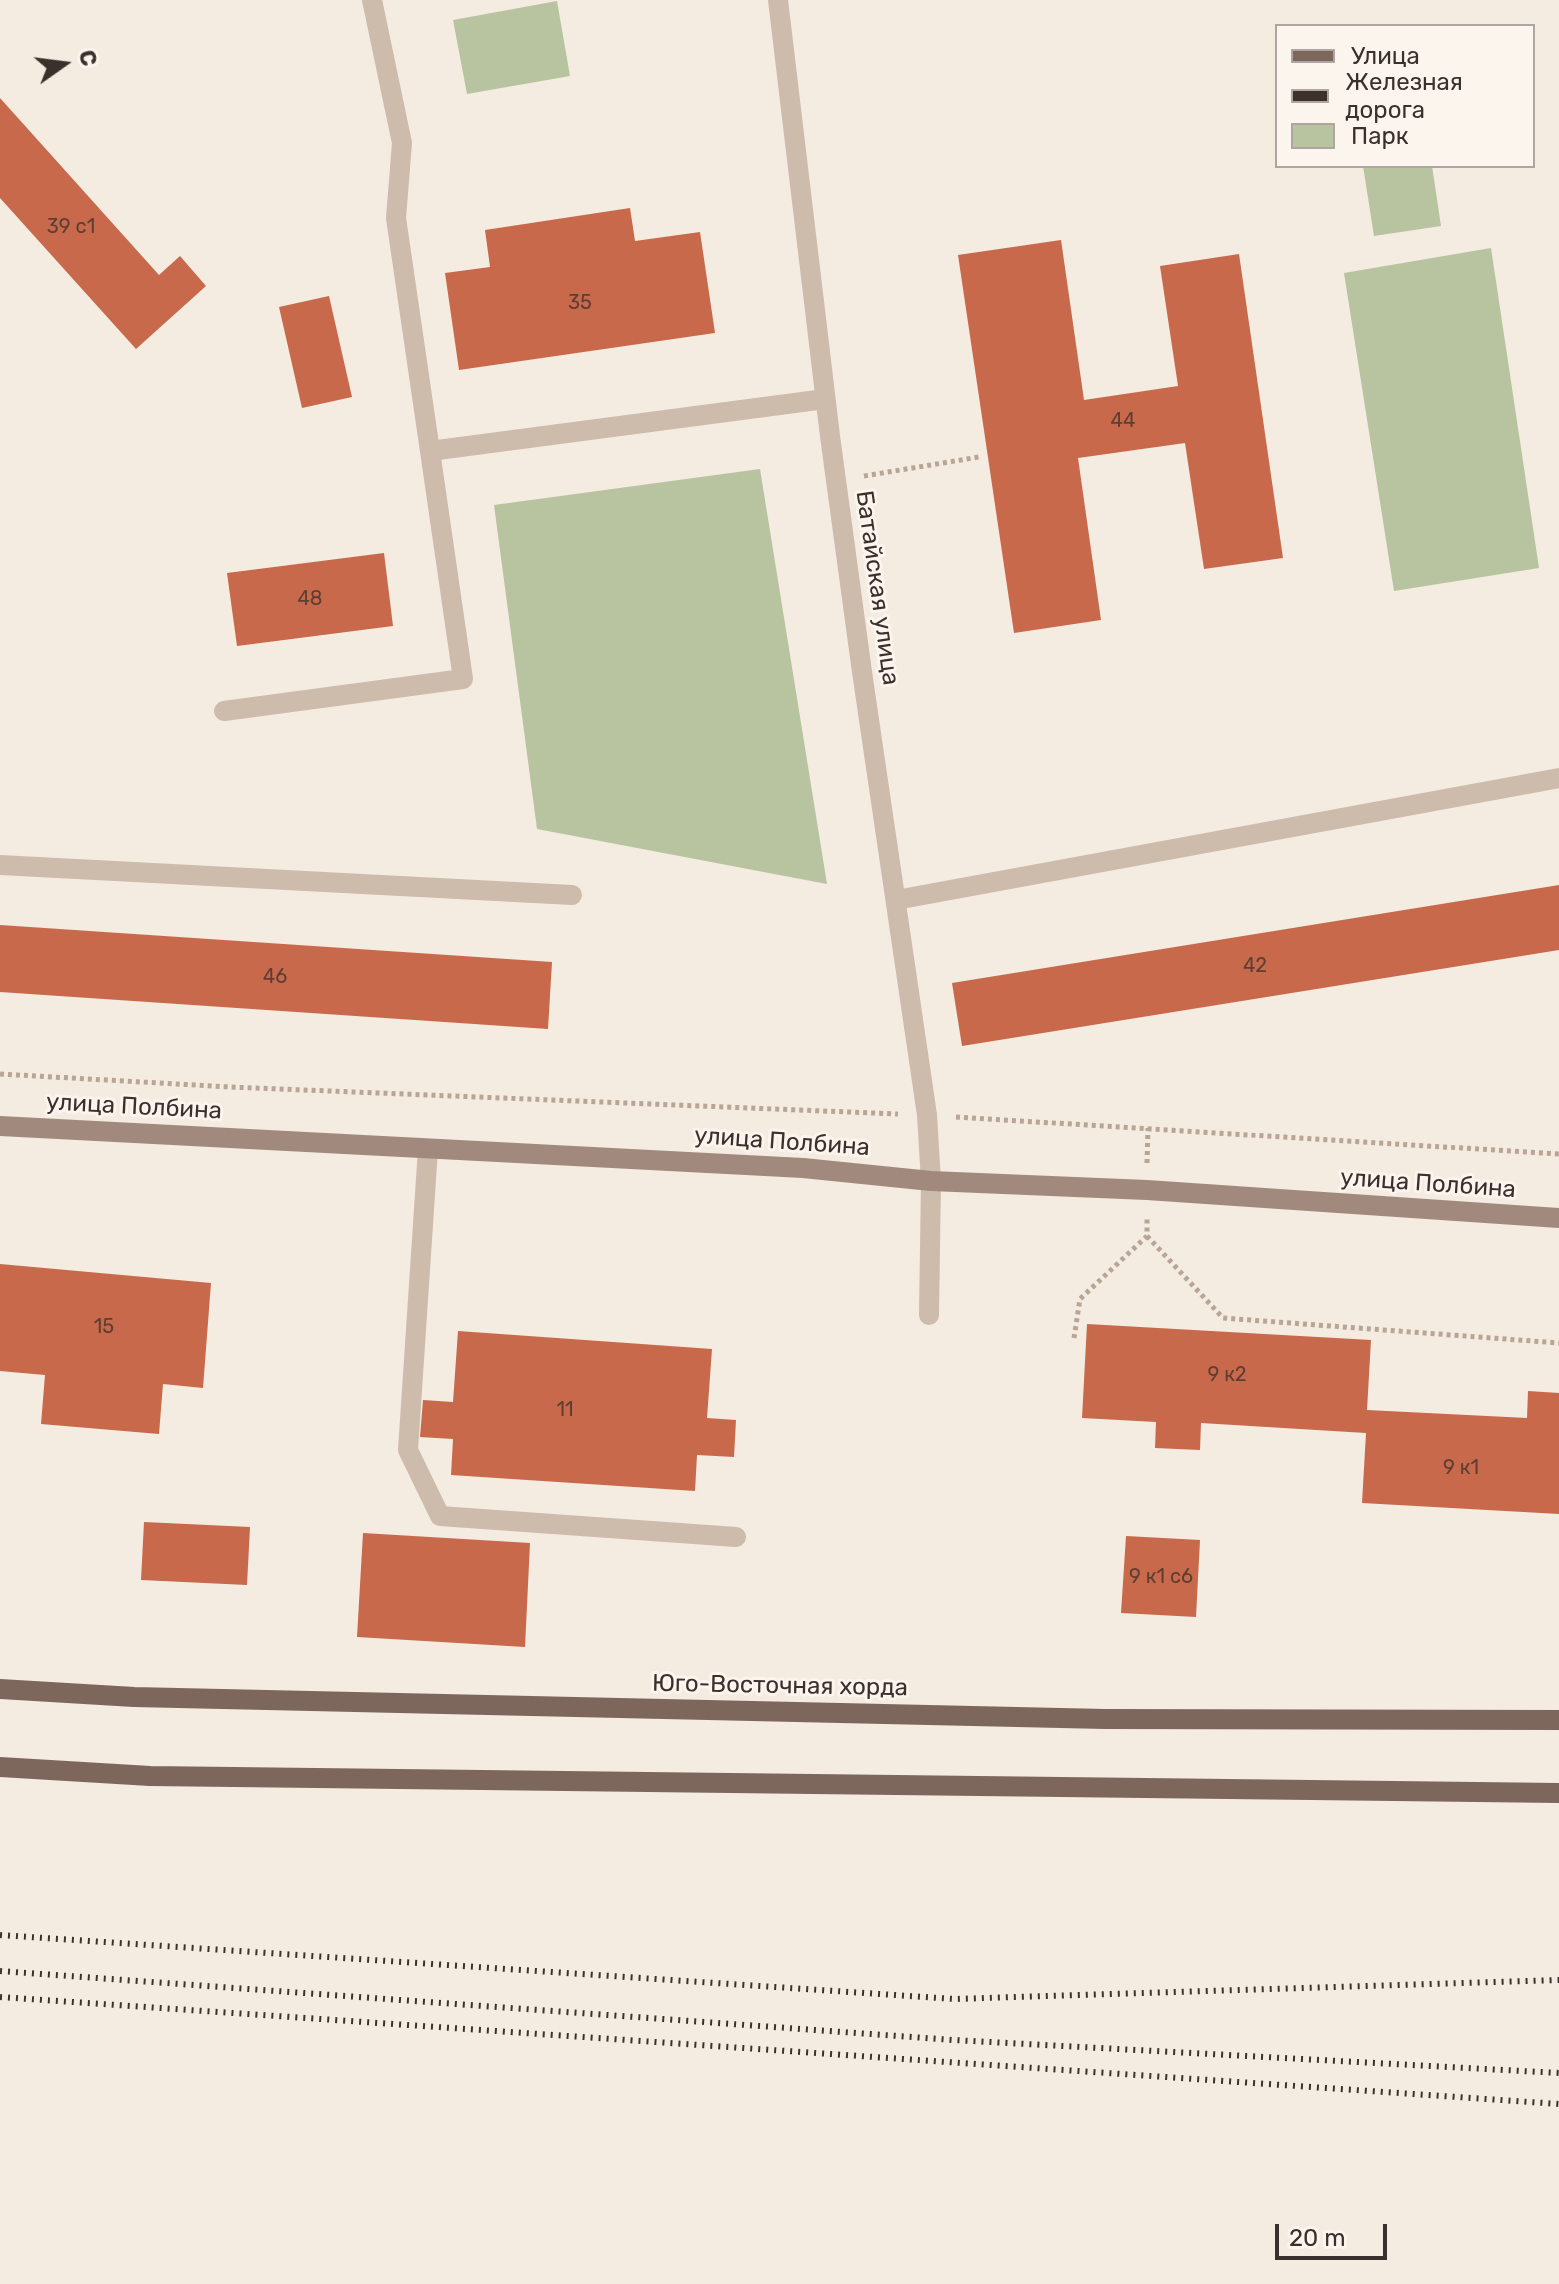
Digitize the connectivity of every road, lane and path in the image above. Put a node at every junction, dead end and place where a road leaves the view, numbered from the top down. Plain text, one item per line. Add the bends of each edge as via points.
1 (372, 0) edge
2 (778, 0) edge
3 (825, 399) junction
4 (430, 451) junction
5 (979, 457) dead end
6 (836, 480) junction
7 (224, 711) dead end
8 (1559, 778) edge
9 (0, 865) edge
10 (572, 895) dead end
11 (896, 900) junction
12 (0, 1074) edge
13 (927, 1115) junction
14 (0, 1126) edge
15 (1148, 1128) junction
16 (428, 1149) junction
17 (1559, 1154) edge
18 (931, 1181) junction
19 (1147, 1190) junction
20 (1559, 1218) edge
21 (1147, 1236) junction
22 (929, 1315) dead end
23 (1074, 1338) dead end
24 (1559, 1343) edge
25 (736, 1537) dead end
26 (0, 1689) edge
27 (1559, 1720) edge
28 (0, 1767) edge
29 (1559, 1793) edge

1 - 4 street via 402,143 396,218
2 - 3 street, Батайская улица
3 - 4 street
3 - 6 street, Батайская улица
4 - 7 street via 463,679
5 - 6 path
6 - 11 street, Батайская улица
8 - 11 street
9 - 10 street
11 - 13 street, Батайская улица
12 - 13 path
13 - 15 path
13 - 18 street, Батайская улица
14 - 16 main road, улица Полбина
15 - 17 path
15 - 19 path
16 - 18 main road, улица Полбина via 803,1168
16 - 25 street via 408,1450 440,1516
18 - 19 main road, улица Полбина
18 - 22 street, Батайская улица
19 - 20 main road, улица Полбина
19 - 21 path
21 - 23 path via 1080,1299
21 - 24 path via 1223,1318
26 - 27 main road, Юго-Восточная хорда via 134,1697 1105,1719
28 - 29 main road via 150,1776

